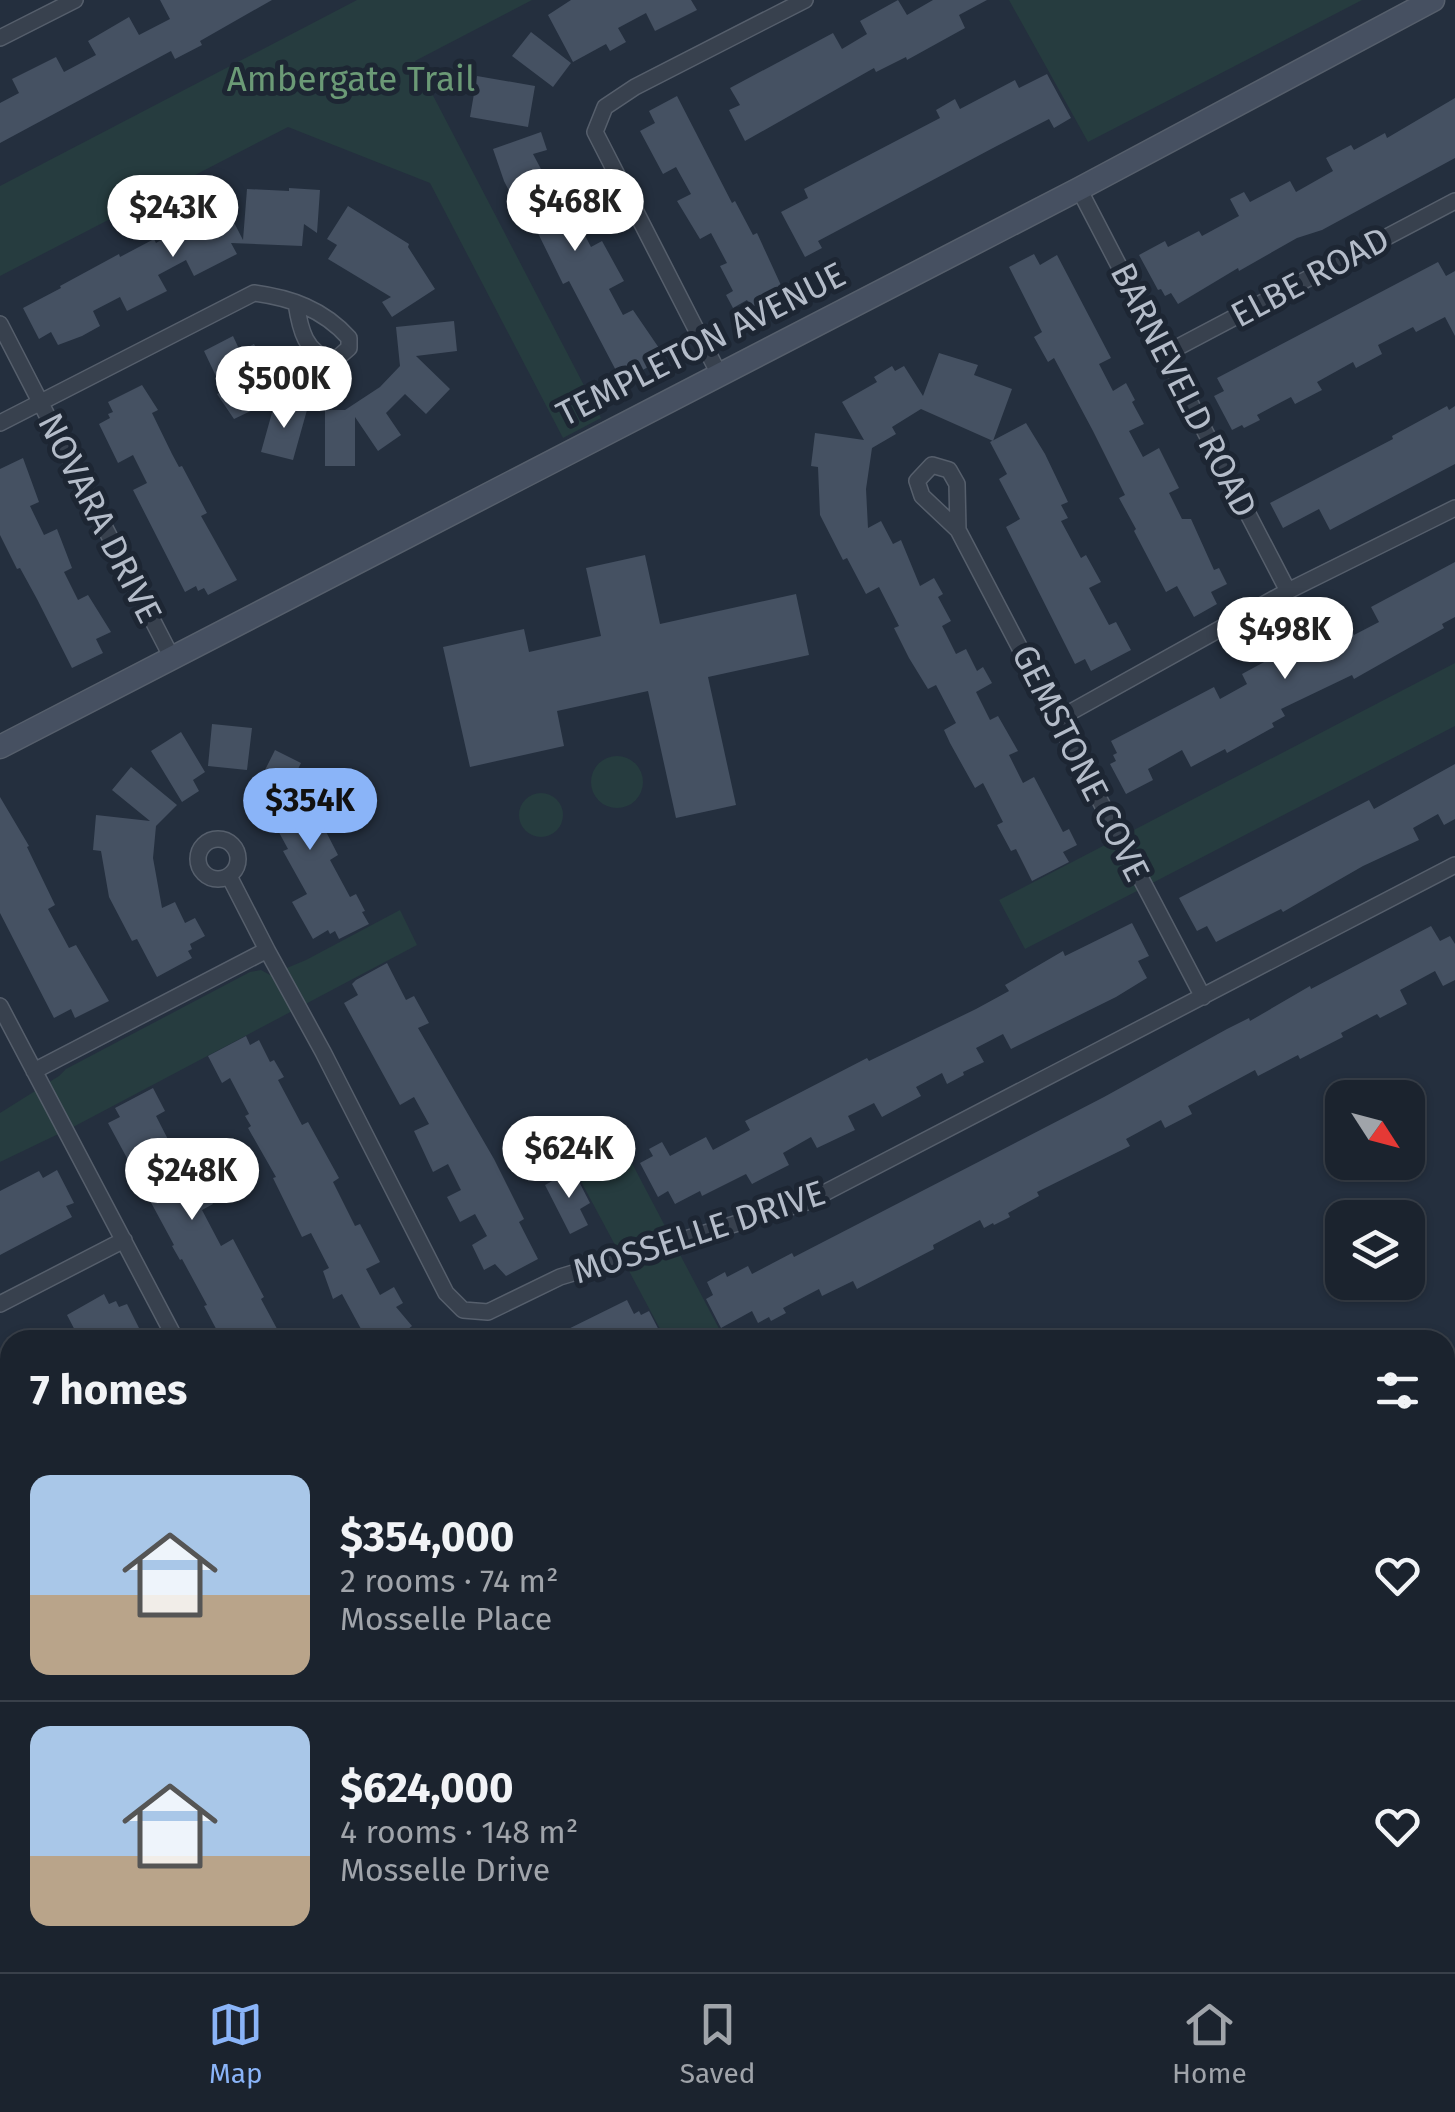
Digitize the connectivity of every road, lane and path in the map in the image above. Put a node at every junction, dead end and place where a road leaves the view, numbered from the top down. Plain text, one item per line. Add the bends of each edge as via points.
1 (74, 0) edge
2 (805, 0) edge
3 (1433, 0) edge
4 (0, 38) edge
5 (1079, 189) junction
6 (1455, 201) edge
7 (296, 303) dead end
8 (0, 324) edge
9 (1165, 354) junction
10 (720, 374) junction
11 (40, 401) junction
12 (0, 423) edge
13 (1455, 508) edge
14 (958, 530) dead end
15 (1288, 591) junction
16 (172, 658) junction
17 (1060, 718) junction
18 (0, 747) edge
19 (1455, 865) edge
20 (229, 876) dead end
21 (268, 950) junction
22 (1203, 996) junction
23 (0, 1006) edge
24 (34, 1071) junction
25 (124, 1240) junction
26 (0, 1304) edge
27 (171, 1330) edge

1 - 4 street
2 - 10 street via 636,87 605,108 596,132
3 - 5 street, TEMPLETON AVENUE
5 - 9 street, BARNEVELD ROAD
5 - 10 street, TEMPLETON AVENUE
6 - 9 street, ELBE ROAD
7 - 11 street via 254,293
8 - 11 street, NOVARA DRIVE
9 - 15 street, BARNEVELD ROAD
10 - 16 street, TEMPLETON AVENUE
11 - 12 street
11 - 16 street, NOVARA DRIVE
13 - 15 street
14 - 17 street, GEMSTONE COVE
15 - 17 street
16 - 18 street, TEMPLETON AVENUE
17 - 22 street, GEMSTONE COVE
19 - 22 street, MOSSELLE DRIVE
20 - 21 street
21 - 22 street, MOSSELLE DRIVE via 446,1293 463,1310 480,1314 560,1277 807,1202
21 - 24 street
23 - 24 street
24 - 25 street
25 - 26 street
25 - 27 street

